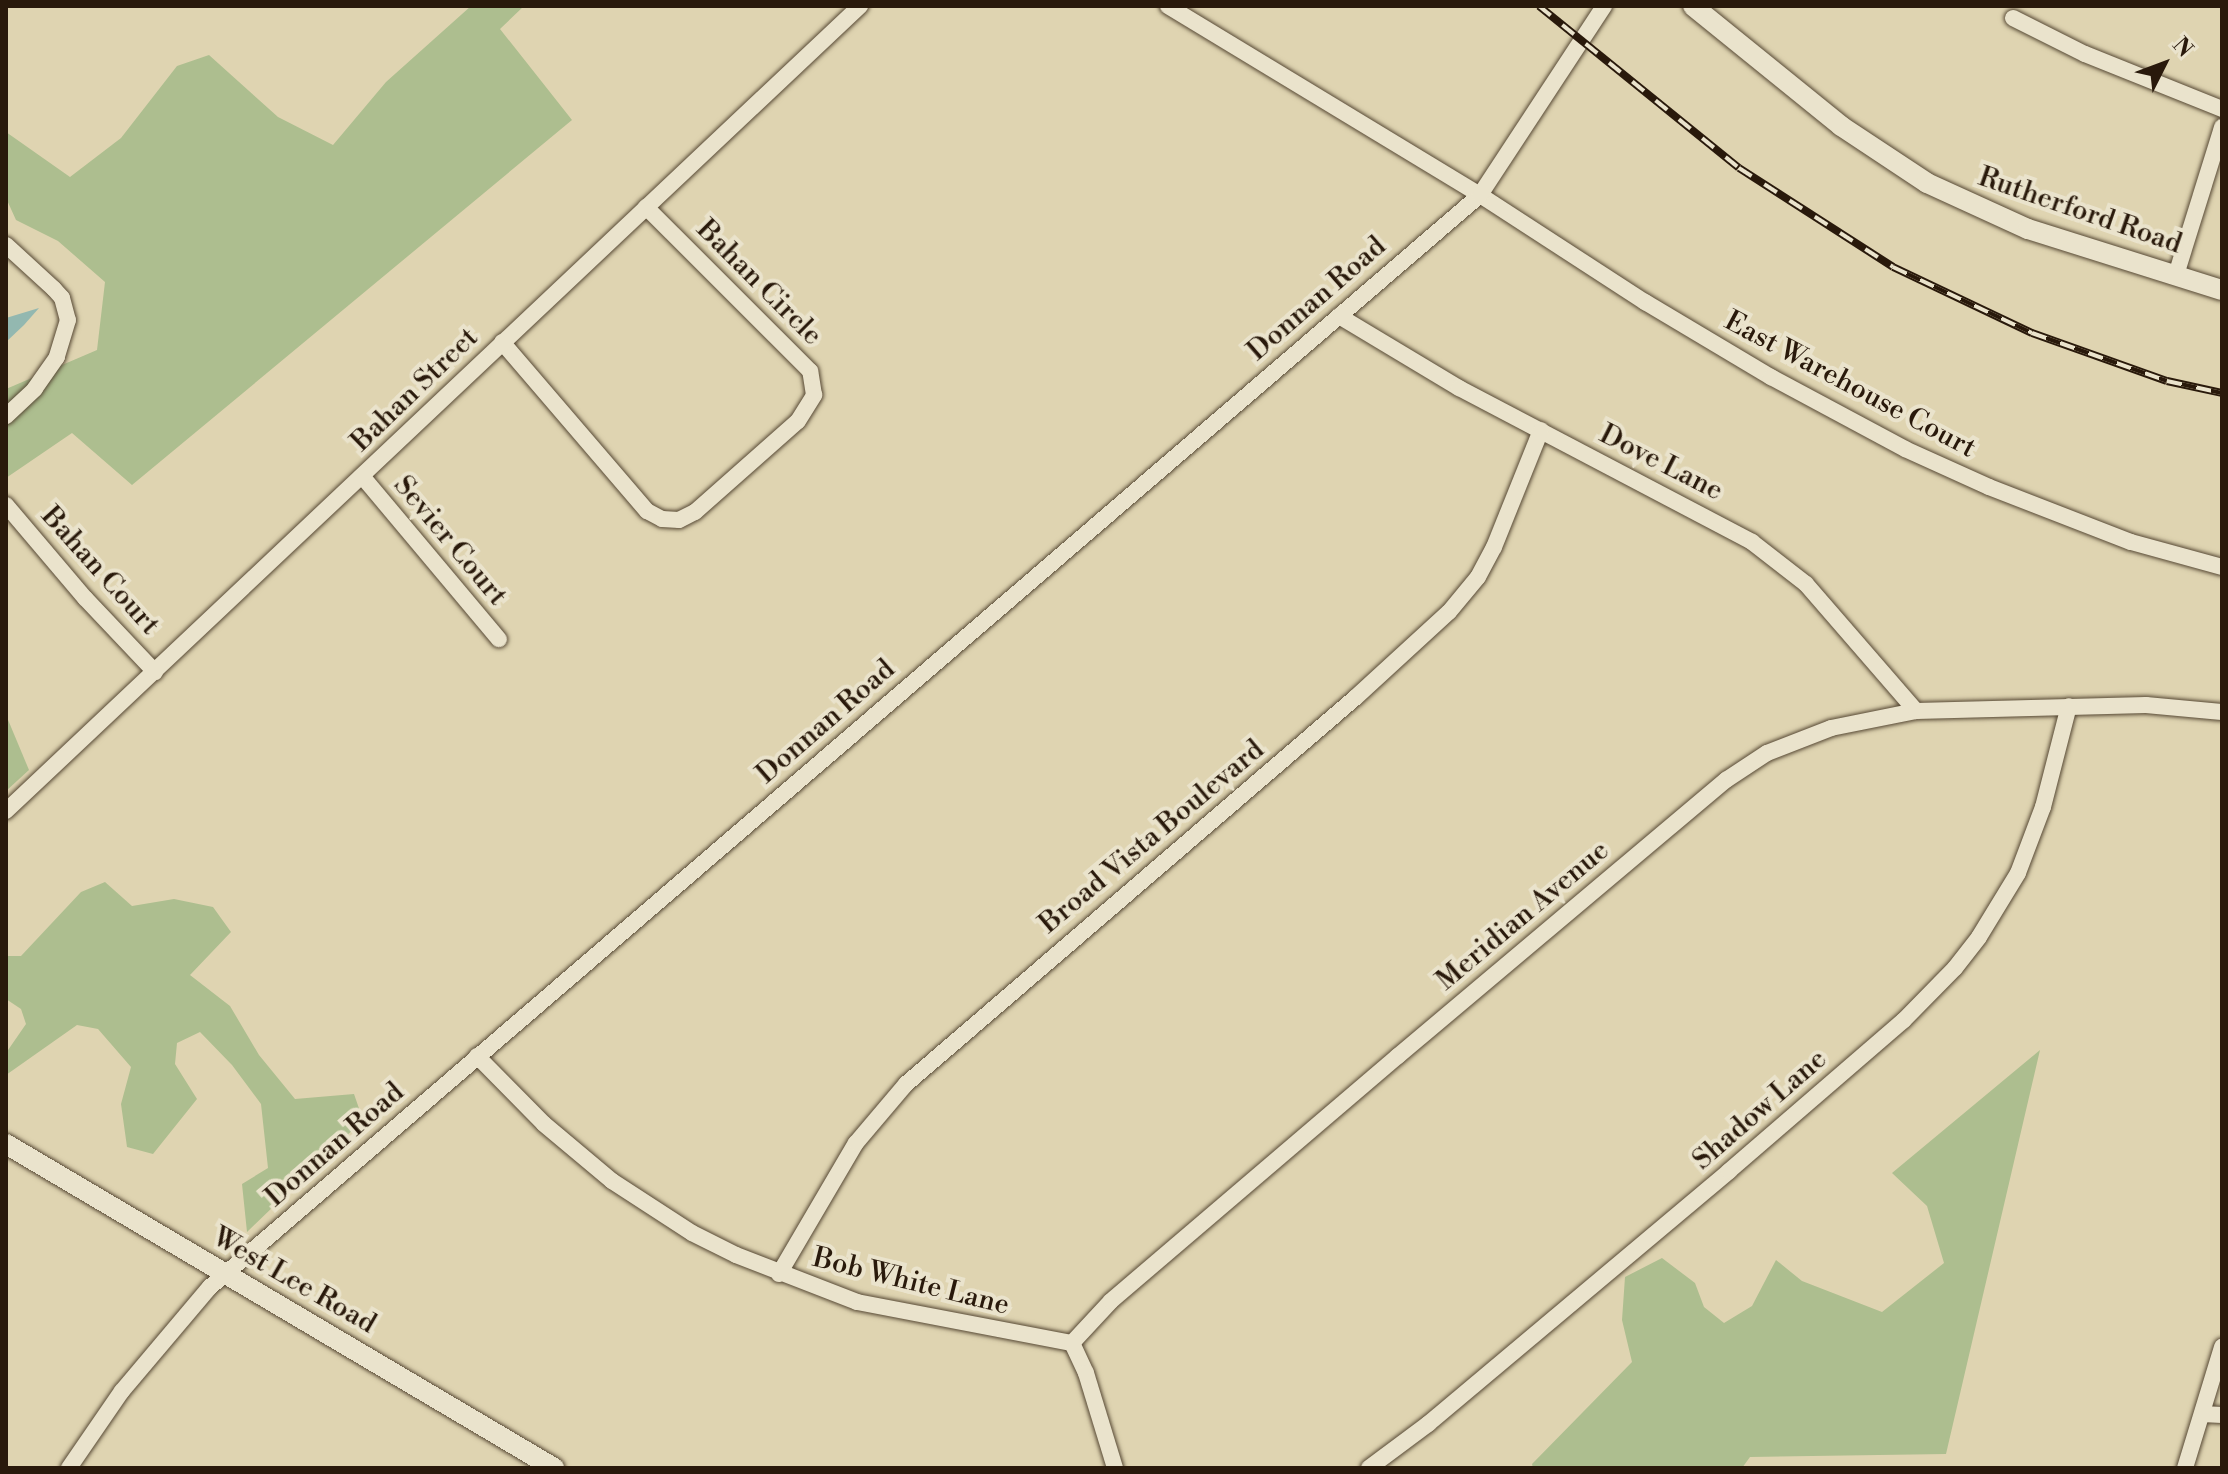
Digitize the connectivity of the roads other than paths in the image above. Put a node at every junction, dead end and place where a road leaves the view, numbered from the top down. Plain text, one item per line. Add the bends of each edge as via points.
1 (860, 6) edge
2 (1168, 6) edge
3 (1604, 6) edge
4 (1693, 6) edge
5 (2013, 18) dead end
6 (2222, 109) edge
7 (2222, 127) edge
8 (1480, 195) junction
9 (646, 207) junction
10 (6, 245) edge
11 (2176, 275) junction
12 (2222, 290) edge
13 (1339, 316) junction
14 (502, 342) junction
15 (6, 416) edge
16 (1541, 430) junction
17 (362, 476) junction
18 (6, 505) edge
19 (2222, 567) edge
20 (499, 639) dead end
21 (155, 672) junction
22 (2069, 706) junction
23 (1916, 711) junction
24 (2222, 712) edge
25 (6, 811) edge
26 (477, 1056) junction
27 (6, 1144) edge
28 (226, 1273) junction
29 (779, 1274) junction
30 (1072, 1343) junction
31 (2222, 1347) edge
32 (2202, 1414) junction
33 (2222, 1415) edge
34 (69, 1468) edge
35 (554, 1468) edge
36 (1115, 1468) edge
37 (1369, 1468) edge
38 (2185, 1468) edge

1 - 9 street, Bahan Street
2 - 8 street, East Warehouse Court
3 - 8 street, Donnan Road
4 - 11 street, Rutherford Road via 1841,126 1927,183 2028,229
5 - 6 street via 2085,54
7 - 11 street
8 - 13 street, Donnan Road
8 - 19 street, East Warehouse Court via 1751,367 1905,449 2083,525
9 - 14 street, Bahan Street
9 - 14 street, Bahan Circle via 810,371 814,395 798,421 695,512 679,520 662,519 647,511
10 - 15 street via 62,298 68,320 51,367
11 - 12 street, Rutherford Road
13 - 16 street, Dove Lane via 1413,363
13 - 26 street, Donnan Road
14 - 17 street, Bahan Street
16 - 23 street, Dove Lane via 1711,517 1779,560 1851,631
16 - 29 street, Broad Vista Boulevard via 1494,547 1449,612 906,1084 856,1143
17 - 20 street, Sevier Court
17 - 21 street, Bahan Street
18 - 21 street, Bahan Court
21 - 25 street, Bahan Street
22 - 23 street, Meridian Avenue
22 - 24 street, Meridian Avenue via 2146,705
22 - 37 street, Shadow Lane via 2043,807 2018,873 1979,937 1937,988 1729,1171 1441,1414
23 - 30 street, Meridian Avenue via 1806,736 1726,780 1111,1301
26 - 28 street, Donnan Road
26 - 29 street, Bob White Lane via 544,1124 612,1181 692,1233
27 - 28 street, West Lee Road
28 - 34 street, Donnan Road via 152,1352
28 - 35 street, West Lee Road
29 - 30 street, Bob White Lane via 857,1302
30 - 36 street
31 - 32 street
32 - 33 street
32 - 38 street

